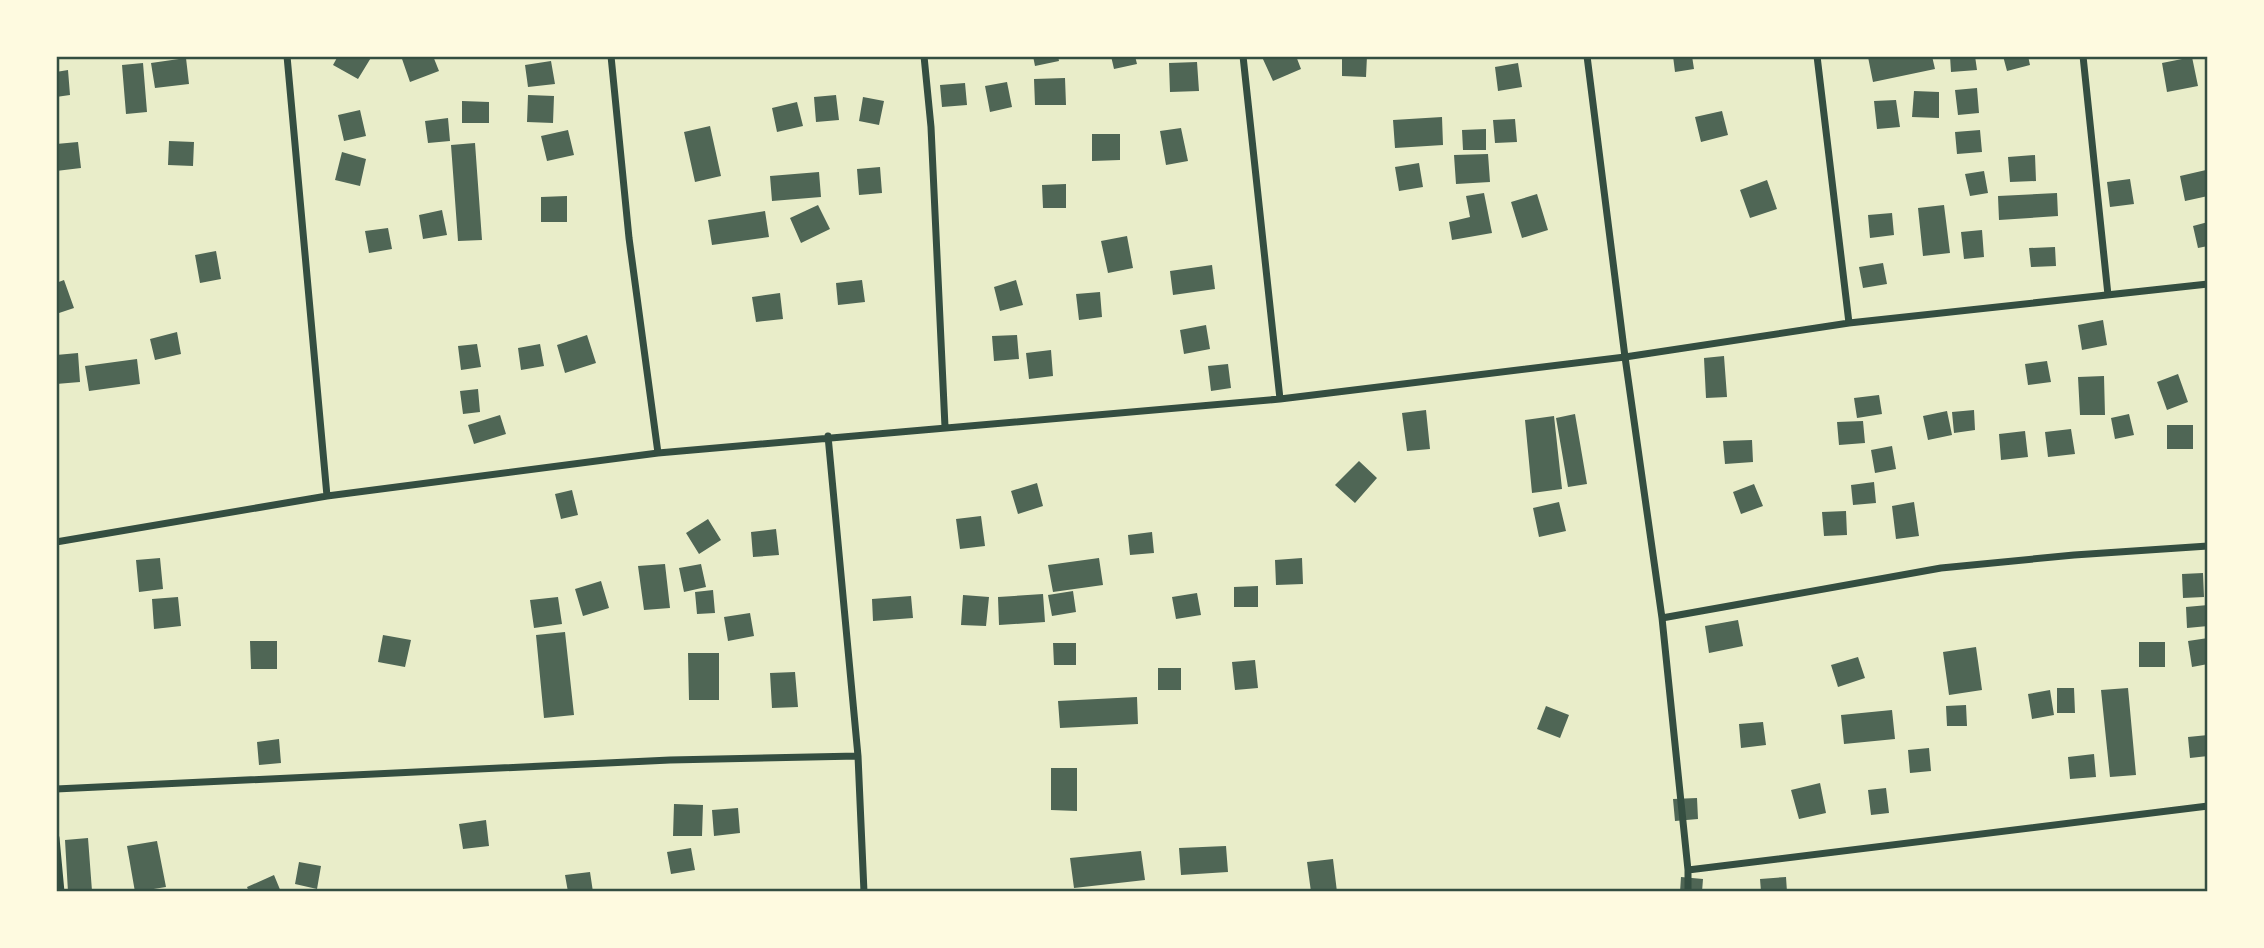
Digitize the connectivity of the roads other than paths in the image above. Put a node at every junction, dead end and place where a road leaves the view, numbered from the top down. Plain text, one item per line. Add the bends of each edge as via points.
1 (287, 56) edge
2 (611, 56) edge
3 (924, 56) edge
4 (1243, 56) edge
5 (1587, 56) edge
6 (1817, 56) edge
7 (2083, 56) edge
8 (2208, 284) edge
9 (2108, 295) junction
10 (1849, 323) junction
11 (1625, 357) junction
12 (1280, 399) junction
13 (945, 426) junction
14 (828, 436) junction
15 (658, 453) junction
16 (327, 496) junction
17 (56, 542) edge
18 (2208, 546) edge
19 (1662, 618) junction
20 (858, 756) junction
21 (56, 789) edge
22 (2208, 806) edge
23 (56, 838) edge
24 (1688, 870) junction
25 (61, 892) edge
26 (864, 892) edge
27 (1688, 892) edge

1 - 16 street
2 - 15 street via 629,238
3 - 13 street
4 - 12 street
5 - 11 street
6 - 10 street
7 - 9 street
8 - 9 street
9 - 10 street
10 - 11 street
11 - 12 street
11 - 19 street
12 - 13 street
13 - 14 street
14 - 15 street
14 - 20 street
15 - 16 street
16 - 17 street
18 - 19 street via 1941,569
19 - 24 street
20 - 21 street via 670,760
20 - 26 street
22 - 24 street
23 - 25 street
24 - 27 street

